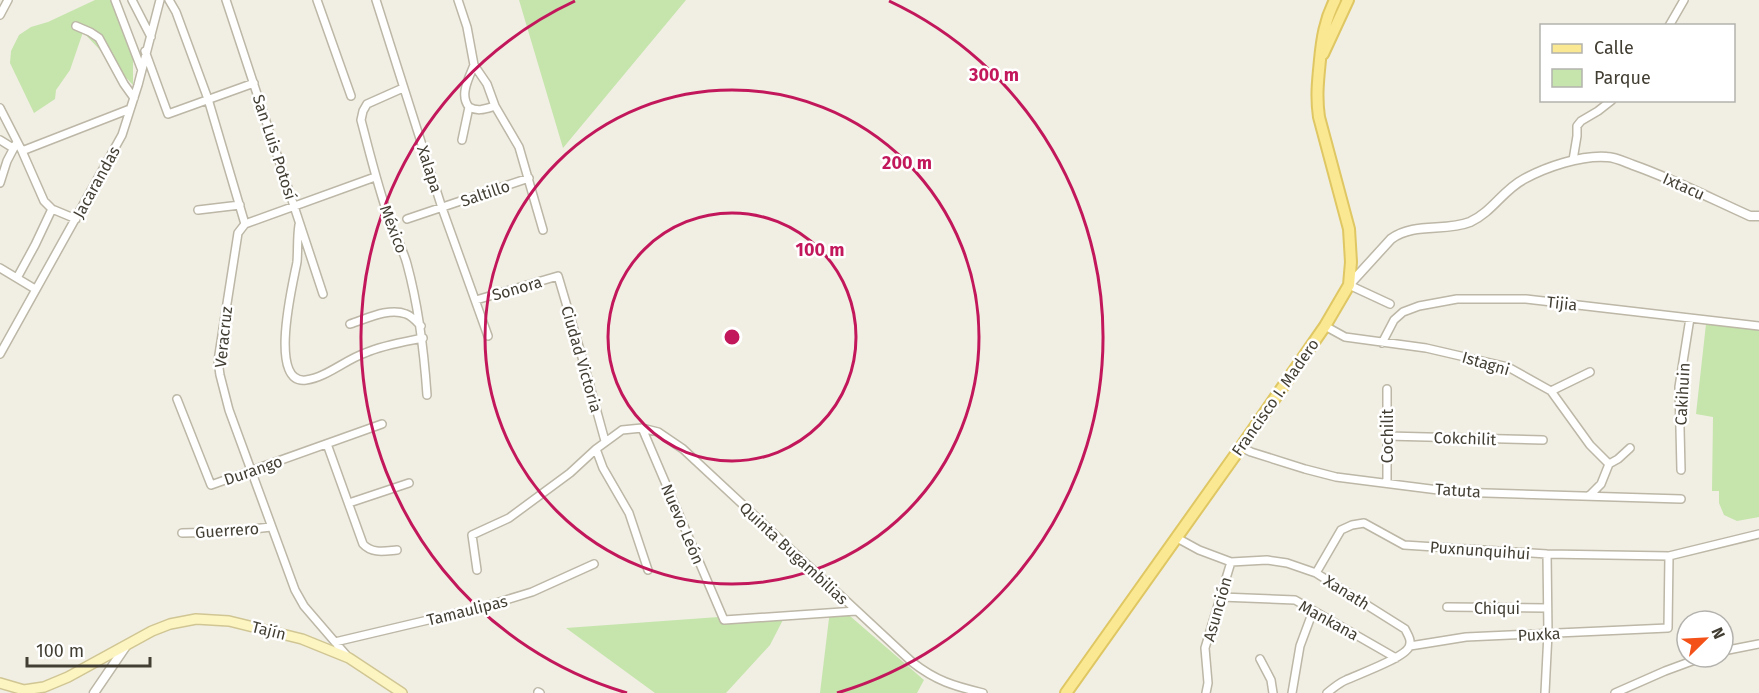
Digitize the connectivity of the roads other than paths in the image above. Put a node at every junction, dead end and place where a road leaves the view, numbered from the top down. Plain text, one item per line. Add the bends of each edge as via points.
1 (8, 0) edge
2 (115, 0) edge
3 (132, 0) edge
4 (160, 0) edge
5 (169, 0) edge
6 (226, 0) edge
7 (317, 0) edge
8 (376, 0) edge
9 (458, 0) edge
10 (1335, 0) edge
11 (1348, 0) edge
12 (1684, 0) edge
13 (0, 15) edge
14 (1670, 24) edge
15 (76, 26) dead end
16 (151, 37) junction
17 (145, 51) junction
18 (1320, 62) junction
19 (474, 65) junction
20 (141, 68) junction
21 (254, 83) junction
22 (403, 88) junction
23 (351, 96) dead end
24 (134, 98) junction
25 (208, 99) junction
26 (1609, 102) edge
27 (495, 106) junction
28 (468, 107) junction
29 (0, 108) edge
30 (130, 108) junction
31 (0, 140) edge
32 (462, 140) dead end
33 (15, 145) junction
34 (22, 151) junction
35 (1573, 160) junction
36 (375, 177) junction
37 (528, 178) junction
38 (0, 183) edge
39 (240, 206) junction
40 (295, 207) junction
41 (442, 208) junction
42 (52, 209) junction
43 (198, 210) dead end
44 (1759, 216) edge
45 (76, 219) junction
46 (407, 219) dead end
47 (300, 223) junction
48 (245, 224) junction
49 (543, 230) dead end
50 (0, 268) edge
51 (558, 276) joint
52 (17, 278) junction
53 (1349, 285) junction
54 (35, 289) junction
55 (323, 294) dead end
56 (476, 300) junction
57 (1390, 304) dead end
58 (1690, 318) junction
59 (350, 324) dead end
60 (421, 326) junction
61 (1325, 326) junction
62 (1759, 326) edge
63 (488, 336) dead end
64 (423, 338) junction
65 (1382, 343) junction
66 (0, 354) edge
67 (1590, 372) dead end
68 (1387, 388) dead end
69 (1551, 391) junction
70 (428, 396) dead end
71 (177, 399) dead end
72 (382, 424) dead end
73 (642, 428) junction
74 (1388, 436) junction
75 (1543, 440) dead end
76 (605, 441) junction
77 (327, 444) junction
78 (1241, 447) junction
79 (596, 448) junction
80 (1630, 448) dead end
81 (1609, 464) junction
82 (251, 470) junction
83 (1681, 470) dead end
84 (409, 483) dead end
85 (1387, 483) junction
86 (1589, 496) junction
87 (1681, 500) dead end
88 (349, 503) junction
89 (271, 527) junction
90 (182, 533) dead end
91 (1759, 534) edge
92 (1177, 538) junction
93 (397, 550) dead end
94 (1547, 554) junction
95 (1672, 555) junction
96 (1231, 562) junction
97 (594, 564) dead end
98 (477, 570) dead end
99 (648, 570) dead end
100 (1316, 573) junction
101 (1221, 597) junction
102 (1447, 607) dead end
103 (1547, 608) junction
104 (856, 610) junction
105 (1312, 611) junction
106 (1548, 633) junction
107 (335, 642) junction
108 (1759, 644) edge
109 (127, 645) junction
110 (1410, 646) junction
111 (1735, 649) edge
112 (349, 658) junction
113 (1396, 658) junction
114 (1260, 659) dead end
115 (1675, 667) edge
116 (0, 683) edge
117 (94, 693) edge
118 (402, 693) edge
119 (983, 693) edge
120 (1066, 693) edge
121 (1206, 693) edge
122 (1273, 693) edge
123 (1292, 693) edge
124 (1327, 693) edge
125 (1545, 693) edge
126 (1615, 693) edge

1 - 13 street
2 - 20 street
3 - 16 street
4 - 16 street, Jacarandas
5 - 25 street
6 - 21 street, San Luis Potosí
7 - 23 street
8 - 22 street, Xalapa
9 - 19 street
10 - 18 main road, Francisco I. Madero via 1324,28
11 - 18 main road
12 - 14 street
15 - 24 street via 99,38
16 - 17 street, Jacarandas
17 - 20 street, Jacarandas
17 - 25 street via 168,114
18 - 53 main road, Francisco I. Madero via 1317,104 1349,229
19 - 27 street
19 - 28 street via 464,95
20 - 24 street, Jacarandas
21 - 25 street
21 - 40 street, San Luis Potosí
22 - 36 street, México via 367,104 363,111
22 - 41 street, Xalapa
24 - 30 street, Jacarandas
25 - 39 street
26 - 35 street via 1577,126
27 - 28 street via 474,110
27 - 37 street via 519,147
28 - 32 street
29 - 33 street
30 - 34 street
30 - 45 street, Jacarandas via 122,135
31 - 33 street
33 - 34 street
33 - 38 street
34 - 42 street via 44,201
35 - 44 street, Ixtacu via 1608,157 1650,171 1750,216
35 - 53 street via 1523,179 1471,221 1398,234
36 - 40 street
36 - 60 street, México via 406,261
37 - 41 street, Saltillo
37 - 49 street
39 - 43 street
39 - 48 street
40 - 47 street, San Luis Potosí
40 - 48 street
41 - 46 street, Saltillo
41 - 56 street, Xalapa
42 - 45 street
42 - 52 street
45 - 54 street, Jacarandas
47 - 55 street, San Luis Potosí
47 - 64 street via 285,345 286,360 296,377 305,380 364,353
48 - 82 street, Veracruz via 238,233 218,362 229,410
50 - 52 street
51 - 56 street, Sonora
51 - 76 street, Ciudad Victoria
52 - 54 street
53 - 57 street
53 - 61 main road, Francisco I. Madero
54 - 66 street, Jacarandas
56 - 63 street, Xalapa
58 - 62 street, Tijia
58 - 65 street, Tijia via 1526,299 1457,299 1403,312
58 - 83 street, Cakihuin via 1679,387
59 - 60 street via 399,312 408,314
60 - 64 street, México
61 - 65 street, Istagni via 1345,337
61 - 78 main road, Francisco I. Madero
64 - 70 street, México
65 - 69 street, Istagni via 1426,348 1508,367
67 - 69 street
68 - 74 street, Cochilit
69 - 81 street, Istagni via 1590,445
71 - 82 street, Durango via 211,485
72 - 77 street, Durango
73 - 76 street via 622,430
73 - 104 street, Quinta Bugambilias via 658,432 683,449
73 - 104 street, Nuevo León via 724,620
74 - 75 street, Cokchilit
74 - 85 street, Cochilit
76 - 79 street
77 - 82 street, Durango
77 - 88 street
78 - 85 street, Tatuta via 1305,470
78 - 92 main road, Francisco I. Madero
79 - 98 street via 509,518 472,534
79 - 99 street via 629,513
80 - 81 street
81 - 86 street via 1601,484
82 - 89 street, Veracruz
84 - 88 street
85 - 86 street, Tatuta via 1454,492
86 - 87 street, Tatuta
88 - 93 street via 367,549
89 - 90 street, Guerrero
89 - 107 street, Veracruz via 304,606
91 - 95 street, Puxnunquihui
92 - 96 street, Xanath
92 - 120 main road, Francisco I. Madero
94 - 95 street, Puxnunquihui
94 - 100 street, Puxnunquihui via 1404,545 1364,523 1341,530
94 - 103 street
95 - 106 street, Puxka via 1668,628
96 - 100 street, Xanath via 1267,560
96 - 101 street, Asunción
97 - 107 street, Tamaulipas via 532,592 483,607
100 - 110 street, Xanath via 1405,629
101 - 105 street, Mankana via 1295,600
101 - 121 street, Asunción via 1205,648
102 - 103 street, Chiqui
103 - 106 street
104 - 119 street, Quinta Bugambilias via 929,676
105 - 113 street, Mankana
105 - 123 street via 1300,646
106 - 110 street, Puxka via 1466,637
106 - 125 street
107 - 112 street, Veracruz
108 - 111 street
109 - 112 main road, Tajín via 170,624 196,619 229,621 302,639
109 - 116 main road, Tajín via 44,687 24,690
109 - 117 street
110 - 113 street
112 - 118 main road, Tajín
113 - 124 street via 1344,681
114 - 122 street
115 - 126 street

